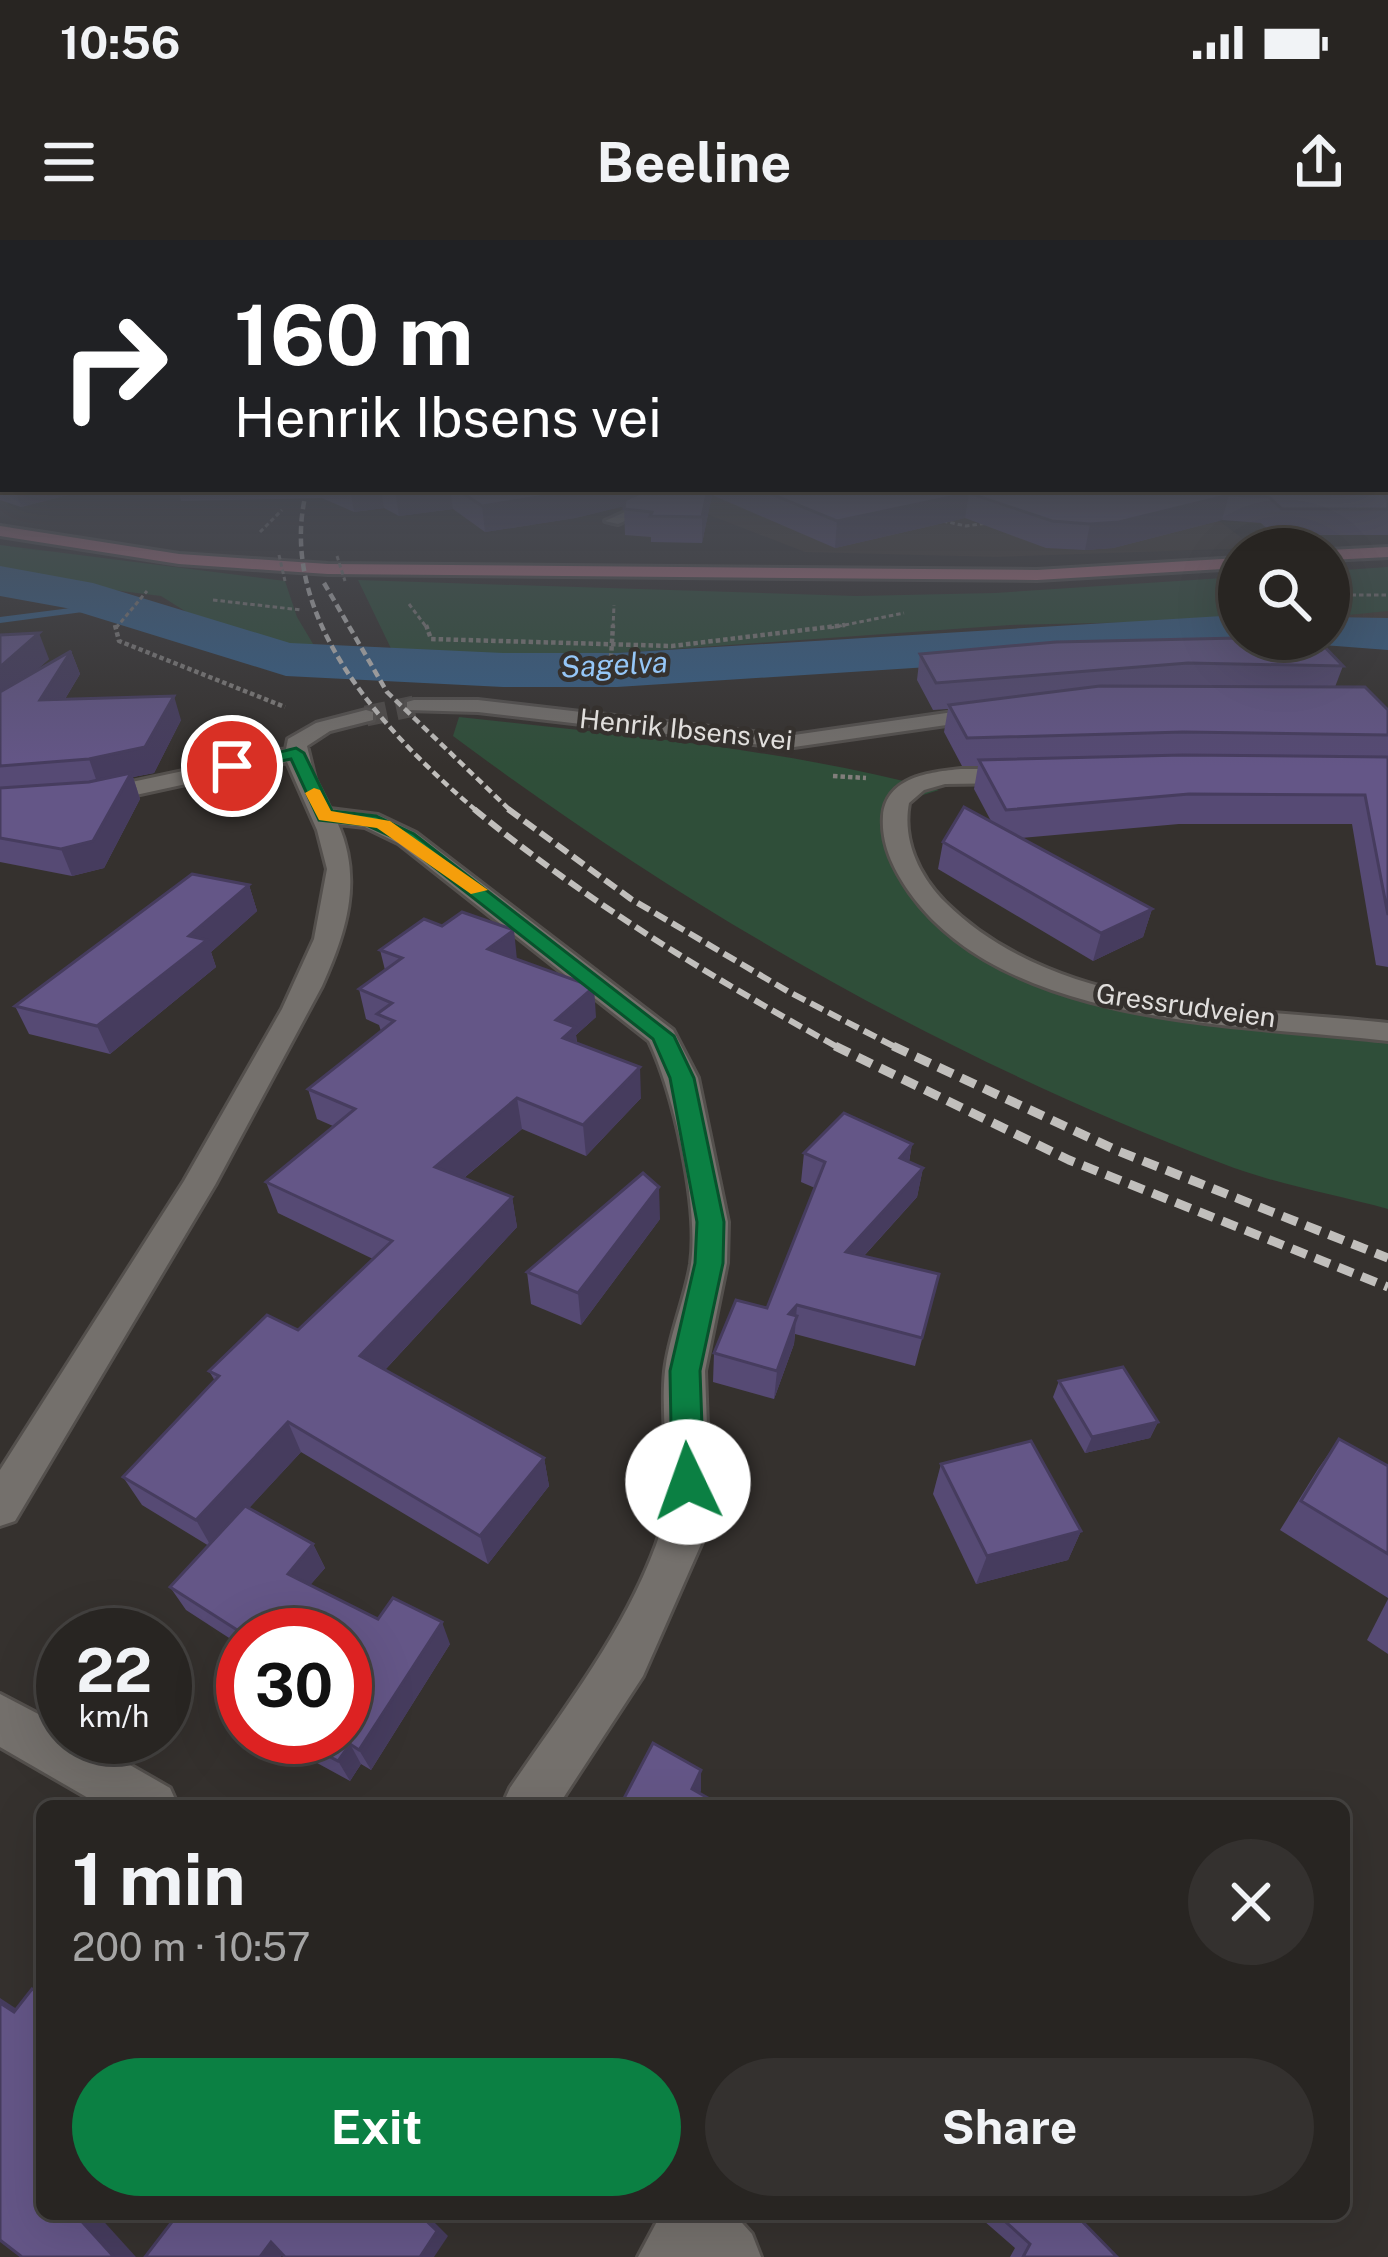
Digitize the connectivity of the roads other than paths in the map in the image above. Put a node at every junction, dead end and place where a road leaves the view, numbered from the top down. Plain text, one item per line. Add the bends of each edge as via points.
1 (414, 706) tunnel mouth
2 (1023, 709) edge
3 (366, 716) tunnel mouth
4 (296, 753) junction
5 (1041, 776) edge
6 (0, 803) edge
7 (325, 816) junction
8 (1388, 1032) edge
9 (0, 1507) edge
10 (0, 1719) edge
11 (142, 1800) edge
12 (532, 1800) edge
13 (687, 2220) edge
14 (696, 2220) edge
15 (665, 2257) edge
16 (729, 2257) edge

1 - 2 street, Henrik Ibsens vei via 478,706 787,742
3 - 4 street via 300,739
4 - 6 street via 99,796
4 - 7 street
5 - 8 street, Gressrudveien via 953,778 919,785 897,802 904,863 935,906 1001,956 1118,998
7 - 9 street via 338,849 339,892 307,984 182,1214
7 - 12 street via 370,820 407,838 662,1036 682,1078 708,1196 709,1263 685,1371 688,1482 680,1542 626,1660
10 - 11 street
13 - 15 lane
14 - 16 street

